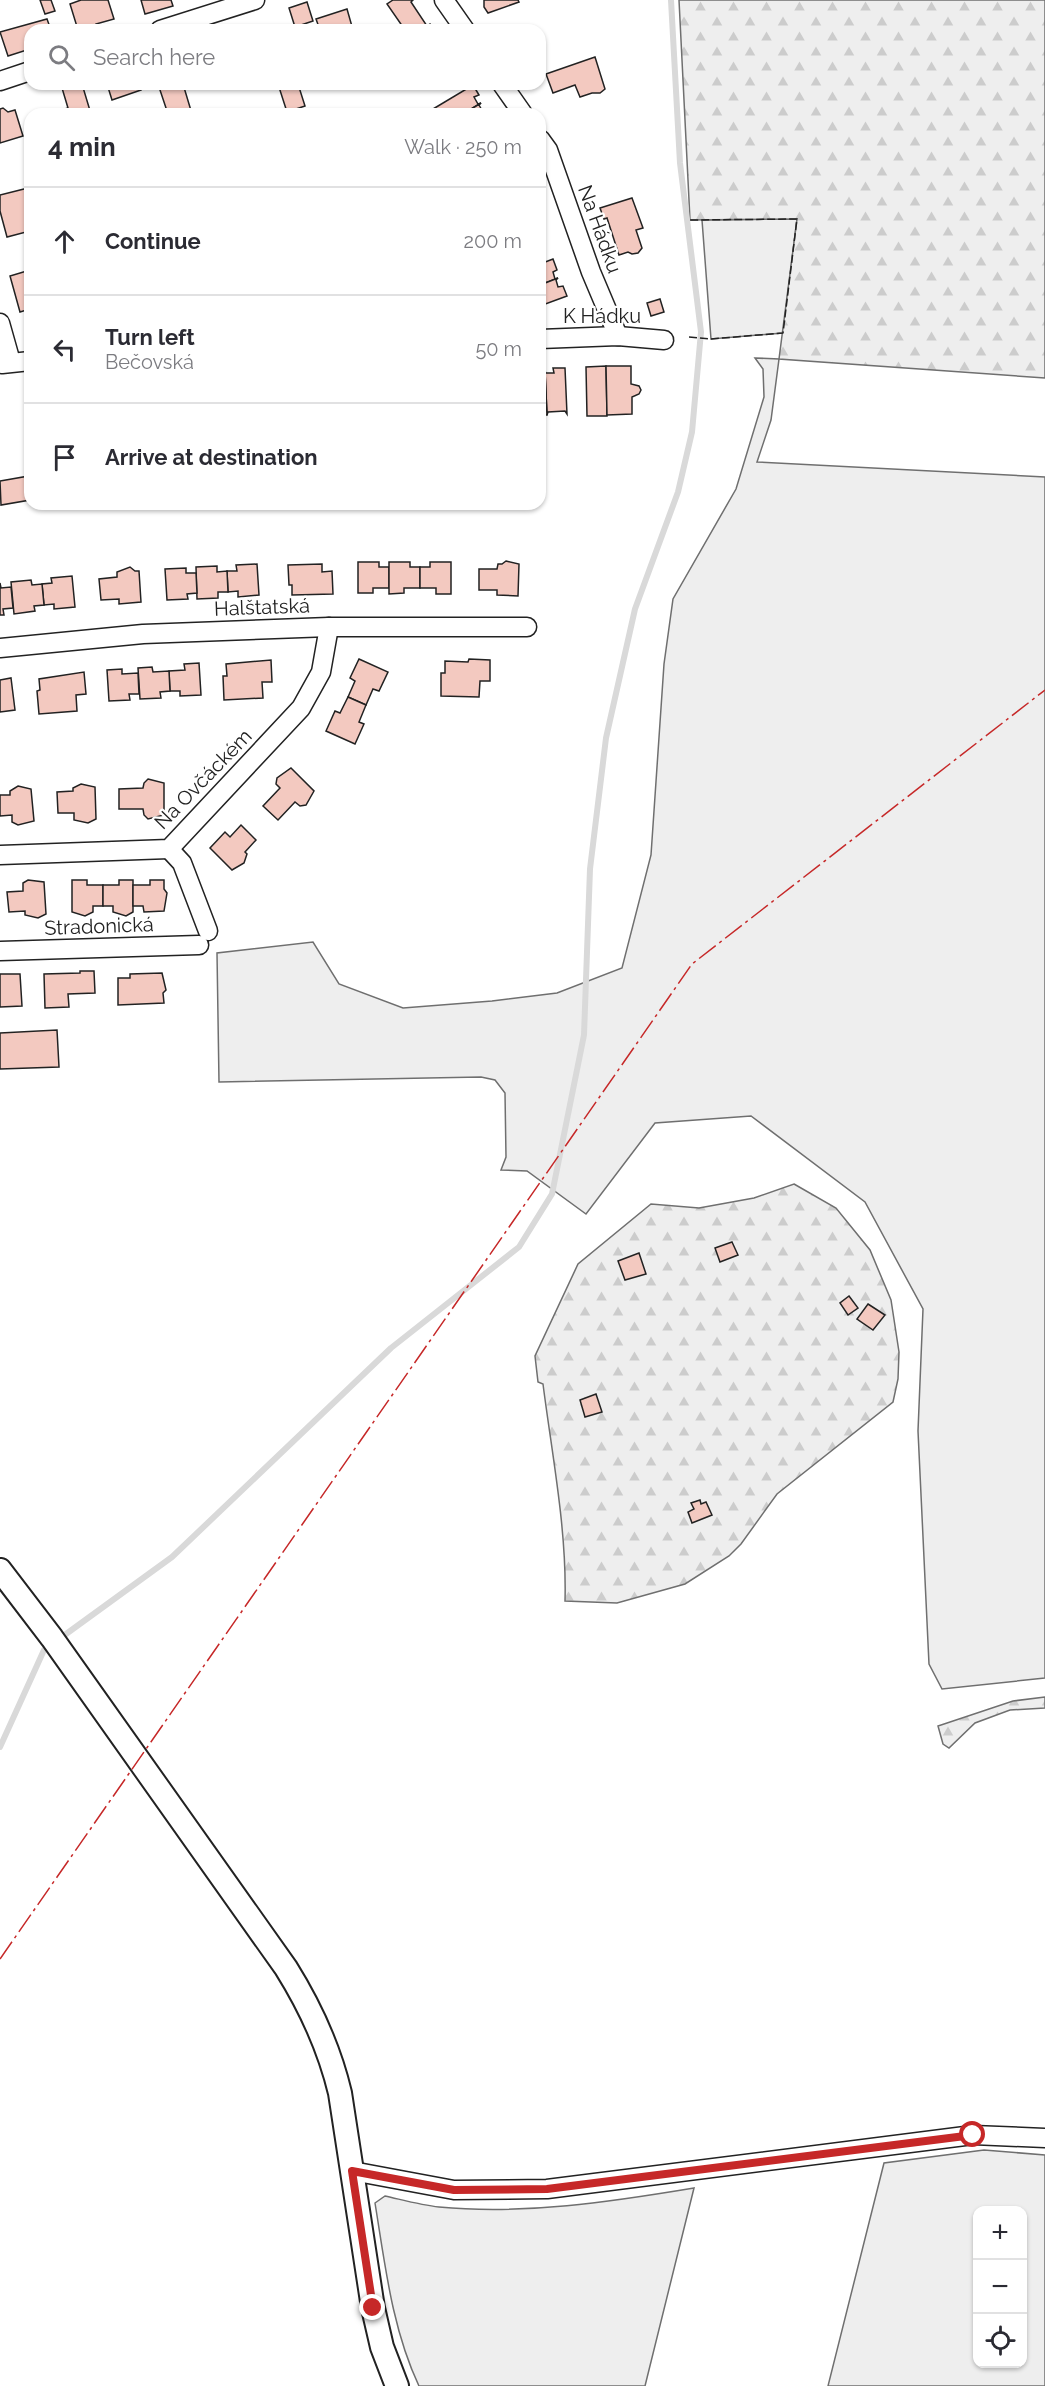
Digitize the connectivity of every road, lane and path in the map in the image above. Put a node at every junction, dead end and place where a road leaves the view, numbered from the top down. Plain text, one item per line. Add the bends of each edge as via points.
1 (255, 0) edge
2 (444, 0) edge
3 (179, 24) edge
4 (461, 24) edge
5 (24, 73) edge
6 (0, 81) edge
7 (506, 90) edge
8 (519, 108) edge
9 (546, 147) edge
10 (0, 323) edge
11 (618, 336) junction
12 (546, 339) edge
13 (664, 340) dead end
14 (24, 362) edge
15 (6, 363) edge
16 (329, 627) junction
17 (527, 627) dead end
18 (0, 648) edge
19 (169, 849) junction
20 (0, 855) edge
21 (0, 951) edge
22 (0, 1570) edge
23 (1045, 2138) edge
24 (352, 2171) junction
25 (398, 2386) edge

1 - 3 street
2 - 4 street
5 - 6 street
7 - 8 street
9 - 11 street, Na Hádku
10 - 15 street
11 - 12 street, K Hádku
11 - 13 street, K Hádku
14 - 15 street
16 - 17 street, Halštatská
16 - 18 street, Halštatská via 143,634
16 - 19 street, Na Ovčáckém via 321,672 301,708
19 - 20 street, Na Ovčáckém
19 - 21 street, Stradonická via 182,863 204,938
22 - 24 street via 305,1999 332,2062
23 - 24 street via 973,2135 547,2189 454,2190
24 - 25 street via 377,2330

